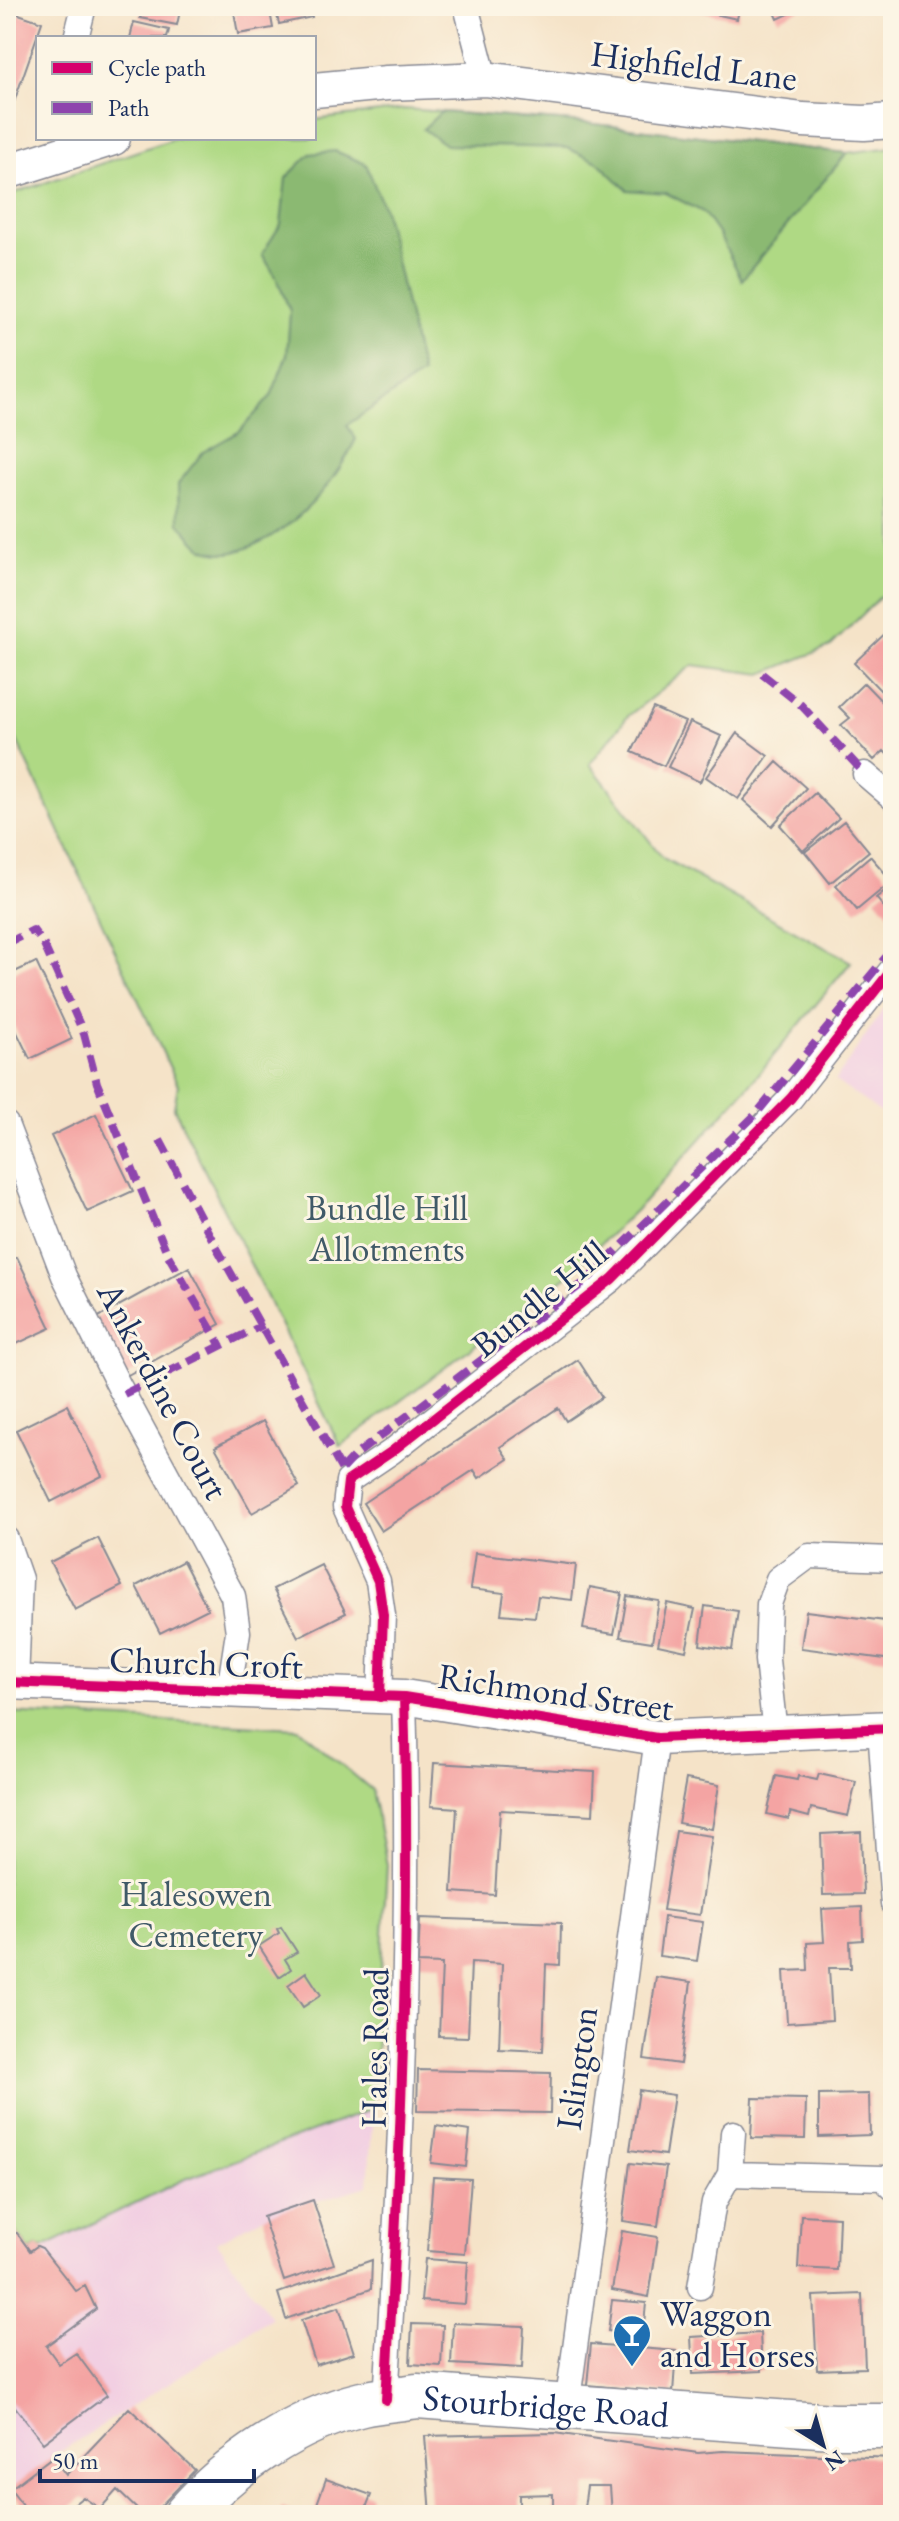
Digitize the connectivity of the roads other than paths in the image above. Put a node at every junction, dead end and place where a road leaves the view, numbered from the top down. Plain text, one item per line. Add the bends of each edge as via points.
1 (84, 6) edge
2 (466, 6) edge
3 (76, 36) edge
4 (485, 79) junction
5 (316, 90) edge
6 (893, 121) edge
7 (96, 141) edge
8 (6, 172) edge
9 (865, 774) dead end
10 (893, 798) edge
11 (893, 968) edge
12 (6, 1124) edge
13 (6, 1539) edge
14 (893, 1559) edge
15 (11, 1682) edge
16 (229, 1691) junction
17 (392, 1697) junction
18 (886, 1728) edge
19 (775, 1733) junction
20 (657, 1738) junction
21 (893, 1904) edge
22 (733, 2133) dead end
23 (730, 2174) junction
24 (893, 2188) edge
25 (700, 2287) dead end
26 (386, 2400) junction
27 (567, 2407) junction
28 (893, 2426) edge
29 (186, 2515) edge

1 - 3 street
2 - 4 street
4 - 5 street, Highfield Lane
4 - 6 street, Highfield Lane via 803,120
7 - 8 street
9 - 10 street
11 - 17 street, Bundle Hill via 791,1098 612,1279 348,1481 345,1507 378,1581
12 - 16 street, Ankerdine Court via 64,1276 233,1596 238,1632
13 - 15 street via 20,1579
14 - 19 street via 809,1556 778,1579 769,1604 767,1660
15 - 16 street, Church Croft
16 - 17 street, Church Croft
17 - 20 street, Richmond Street
17 - 26 street, Hales Road via 408,1819 402,2115
18 - 19 street, Richmond Street
18 - 21 street
19 - 20 street, Richmond Street
20 - 27 street, Islington
22 - 23 street
23 - 24 street via 883,2178
23 - 25 street via 714,2202
26 - 27 highway, Stourbridge Road via 417,2396
26 - 29 highway, Stourbridge Road via 342,2410 295,2431 223,2478
27 - 28 highway, Stourbridge Road

